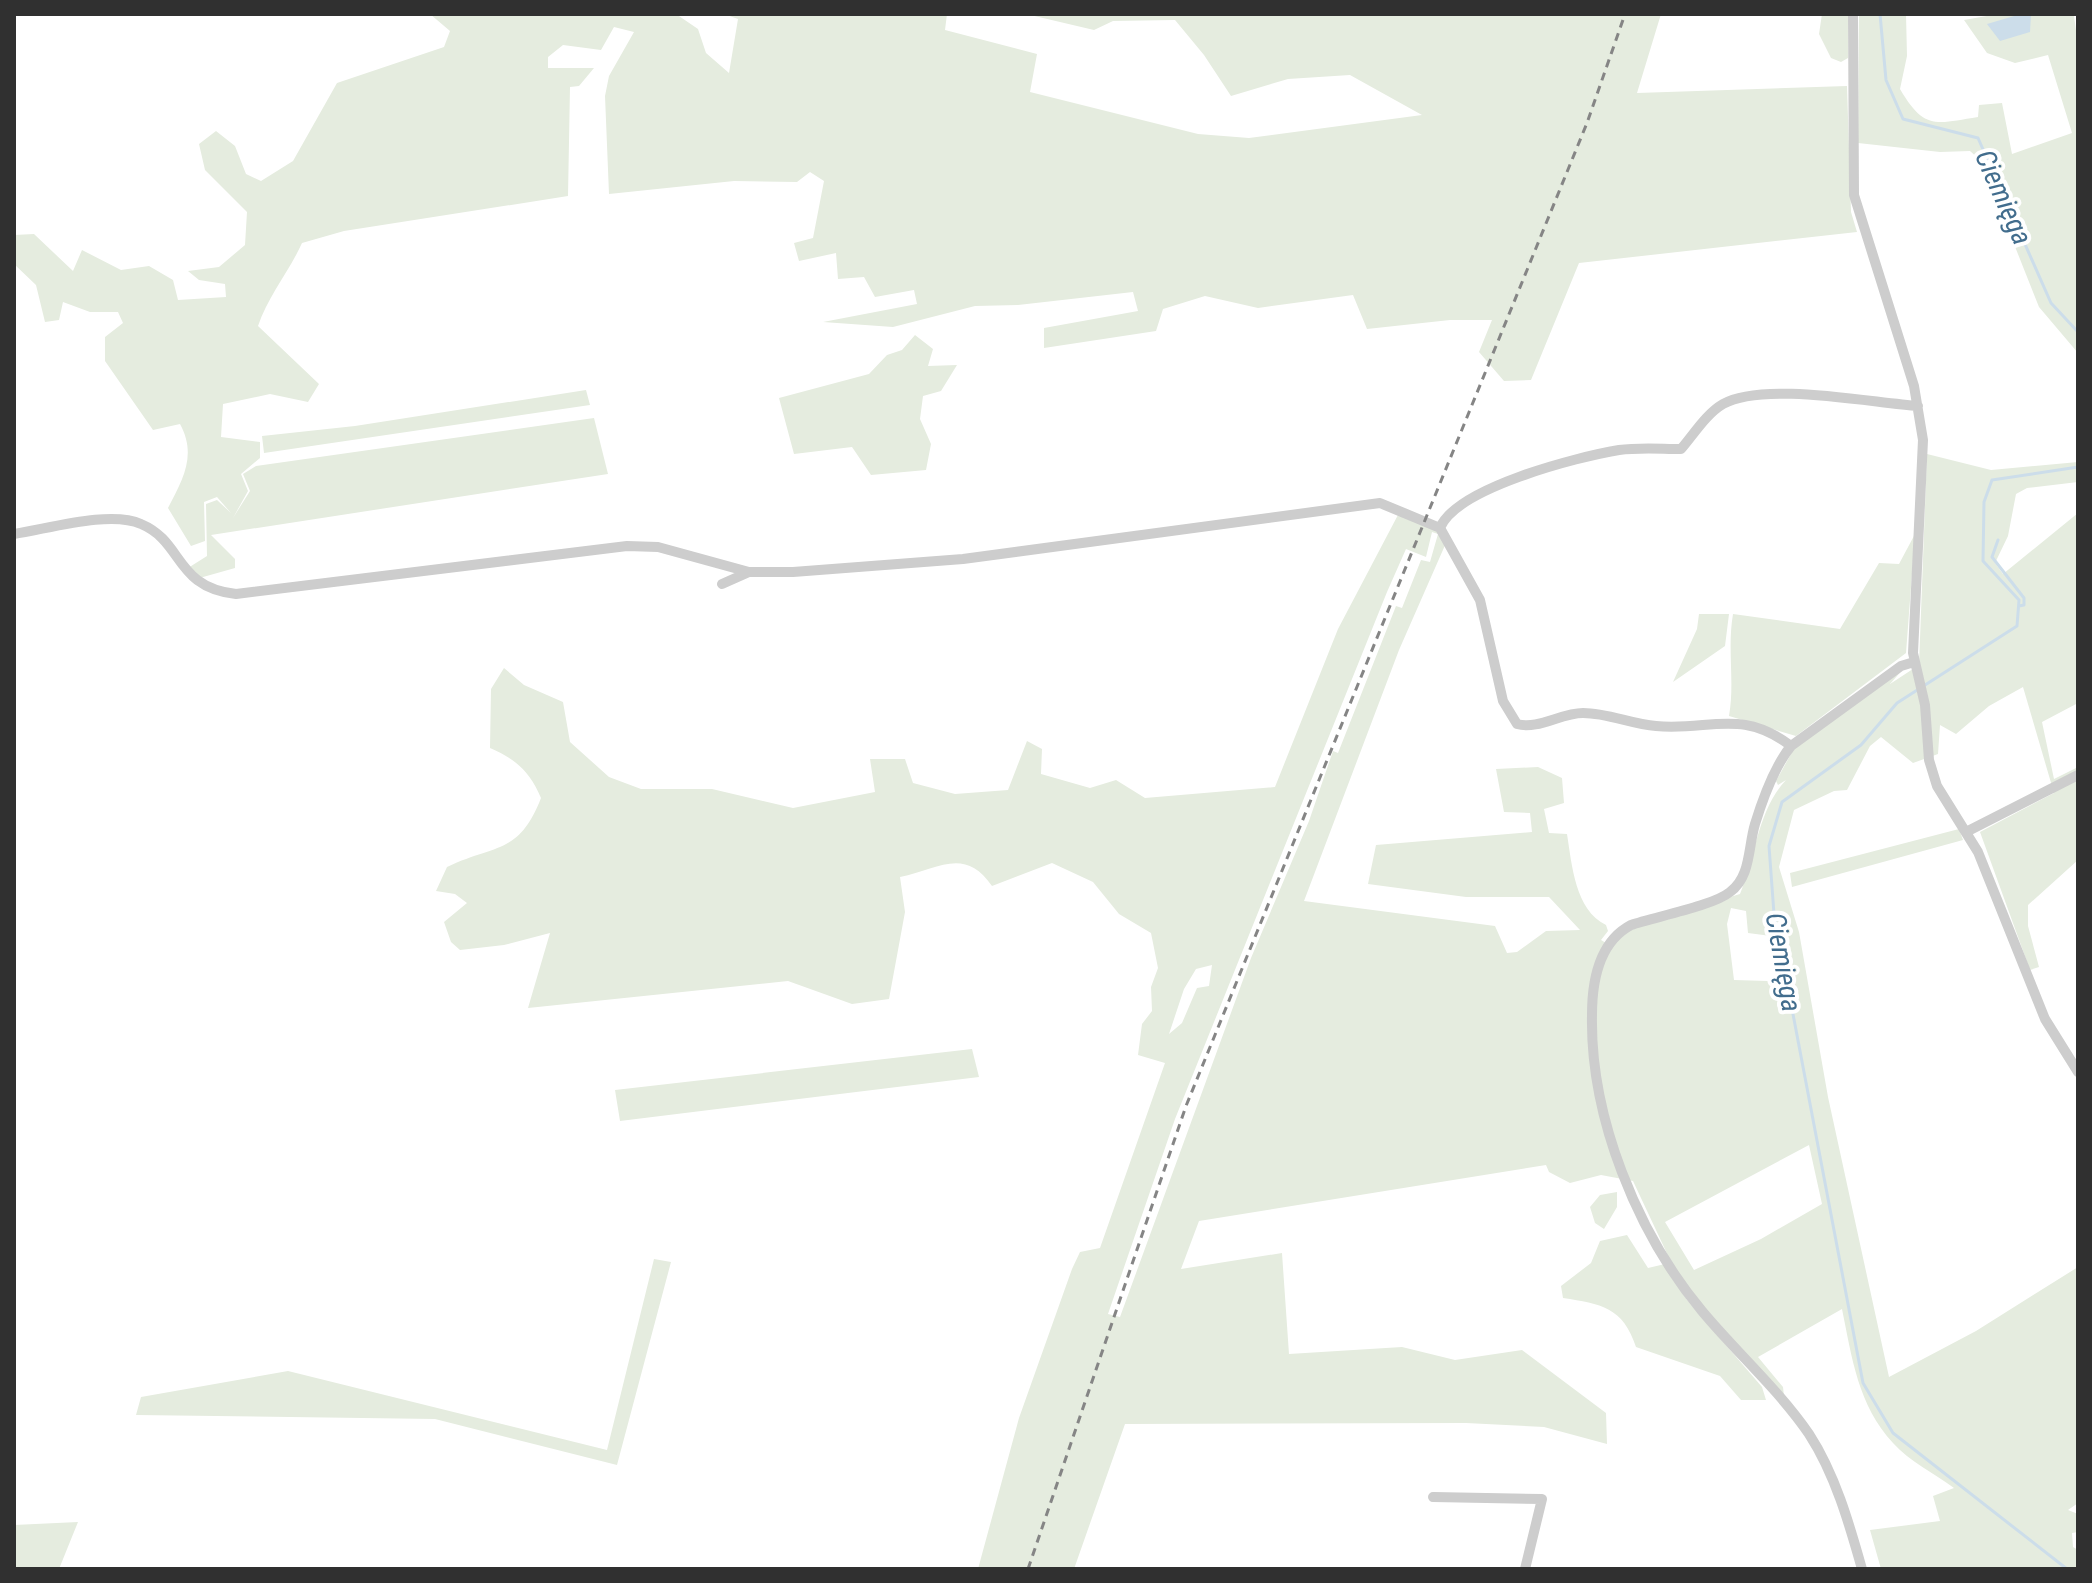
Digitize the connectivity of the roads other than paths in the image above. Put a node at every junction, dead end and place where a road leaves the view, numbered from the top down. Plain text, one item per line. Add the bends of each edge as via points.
1 (1853, 14) edge
2 (1918, 406) junction
3 (1440, 528) junction
4 (14, 534) edge
5 (749, 572) junction
6 (722, 584) dead end
7 (1914, 662) junction
8 (1791, 746) junction
9 (2078, 775) edge
10 (1968, 831) junction
11 (2078, 1072) edge
12 (1433, 1497) dead end
13 (1525, 1569) edge
14 (1862, 1569) edge

1 - 2 street via 1854,195
2 - 3 street via 1843,396 1736,399 1714,410 1681,449 1619,450 1508,482 1466,500
2 - 7 street via 1924,464
3 - 5 street via 1380,503 963,559
3 - 8 street via 1480,600 1503,701 1517,724 1581,713 1663,726 1738,721
4 - 5 street via 108,519 135,522 155,532 194,580 236,594 627,546 658,547
5 - 6 street
7 - 8 street via 1901,666
7 - 10 street via 1933,778
8 - 14 street via 1764,800 1737,886 1721,898 1631,925 1609,944 1594,985 1593,1049 1617,1151 1654,1238 1689,1295 1811,1437 1830,1472
9 - 10 street
10 - 11 street via 2045,1019
12 - 13 street via 1542,1499

